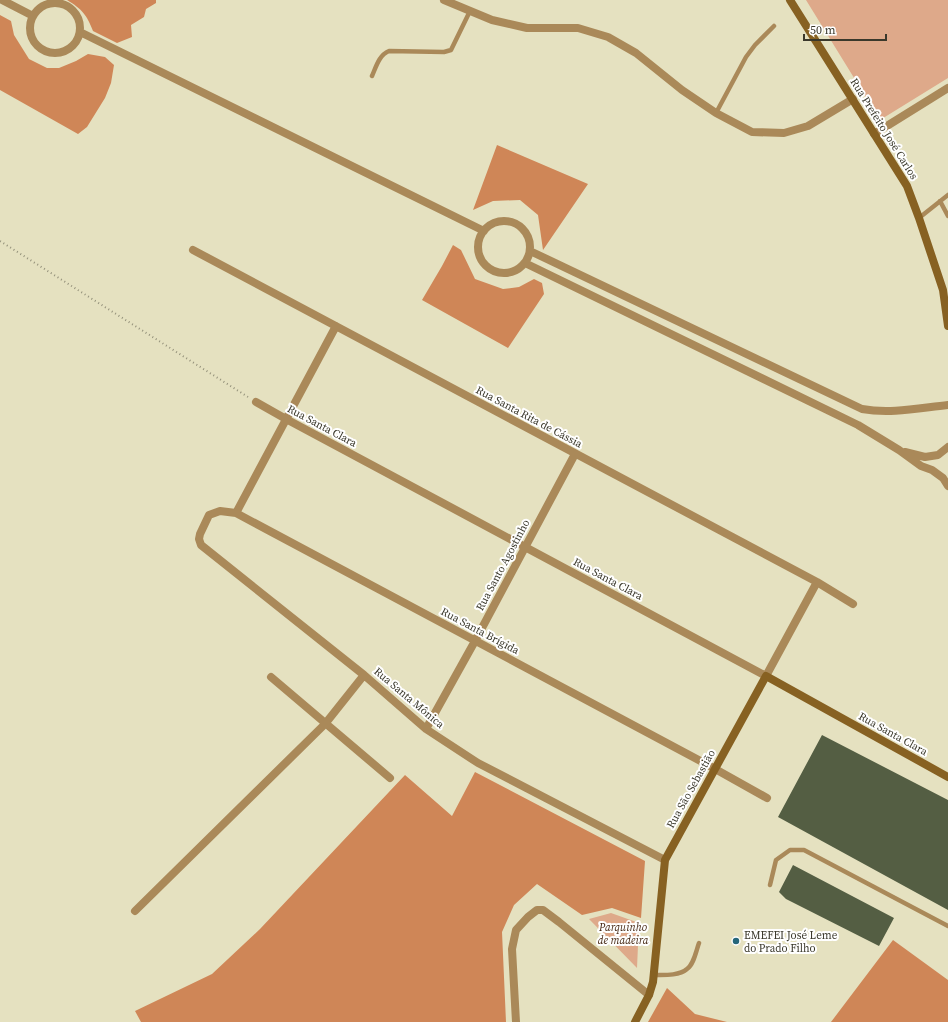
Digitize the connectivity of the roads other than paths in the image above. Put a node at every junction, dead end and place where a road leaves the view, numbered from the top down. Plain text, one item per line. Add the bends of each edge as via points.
1 (2, 0) edge
2 (444, 0) edge
3 (790, 0) edge
4 (470, 11) junction
5 (33, 16) junction
6 (774, 26) dead end
7 (80, 32) junction
8 (372, 76) dead end
9 (948, 88) edge
10 (852, 99) junction
11 (716, 114) junction
12 (874, 134) junction
13 (948, 195) edge
14 (940, 201) junction
15 (948, 216) edge
16 (919, 218) junction
17 (484, 231) junction
18 (193, 250) dead end
19 (530, 251) junction
20 (525, 263) junction
21 (336, 326) junction
22 (948, 326) edge
23 (256, 402) road end
24 (948, 405) edge
25 (286, 419) junction
26 (948, 447) edge
27 (899, 450) junction
28 (575, 454) junction
29 (948, 486) edge
30 (236, 514) junction
31 (201, 545) joint
32 (526, 547) junction
33 (817, 582) junction
34 (854, 604) dead end
35 (475, 641) junction
36 (364, 675) junction
37 (766, 676) junction
38 (271, 677) dead end
39 (325, 723) junction
40 (426, 729) junction
41 (715, 769) junction
42 (948, 777) edge
43 (390, 778) dead end
44 (767, 798) dead end
45 (665, 860) junction
46 (770, 885) dead end
47 (135, 911) dead end
48 (948, 926) edge
49 (699, 943) dead end
50 (654, 975) junction
51 (649, 995) junction
52 (516, 1022) edge
53 (635, 1022) edge

1 - 5 street
2 - 4 street
3 - 10 street, Rua Prefeito José Carlos
4 - 8 lane via 451,50 389,51 380,57
4 - 11 street via 492,20 527,28 578,28 608,38 636,53
5 - 7 street via 45,4 56,2 66,5 79,21
5 - 7 street via 30,31 44,50 61,52 75,43
6 - 11 lane via 746,57
7 - 17 street
9 - 12 street
10 - 11 street via 808,126 784,133 752,132
10 - 12 street, Rua Prefeito José Carlos
12 - 16 street, Rua Prefeito José Carlos via 907,186
13 - 14 lane
14 - 15 lane
14 - 16 lane
16 - 22 street, Rua Prefeito José Carlos via 943,290
17 - 19 street via 498,222 515,223 528,235
17 - 20 street via 478,251 487,266 494,271 506,273 519,269
18 - 21 street, Rua Santa Rita de Cássia
19 - 20 street
19 - 24 street via 862,409 894,411
20 - 27 street via 858,425
21 - 25 street
21 - 28 street, Rua Santa Rita de Cássia
23 - 25 street, Rua Santa Clara
25 - 30 street
25 - 32 street, Rua Santa Clara
26 - 27 street via 938,456 925,457
27 - 29 street via 943,478
28 - 32 street, Rua Santo Agostinho
28 - 33 street, Rua Santa Rita de Cássia
30 - 31 street, Rua Santa Brígida via 220,511 209,514 200,534
30 - 35 street, Rua Santa Brígida
31 - 36 street, Rua Santa Mônica
32 - 35 street, Rua Santo Agostinho
32 - 37 street, Rua Santa Clara
33 - 34 street, Rua Santa Rita de Cássia
33 - 37 street, Rua São Sebastião
35 - 40 street, Rua Santo Agostinho
35 - 41 street, Rua Santa Brígida
36 - 39 street
36 - 40 street, Rua Santa Mônica
37 - 41 street, Rua São Sebastião
37 - 42 street, Rua Santa Clara
38 - 39 street
39 - 43 street
39 - 47 street
40 - 45 street, Rua Santa Mônica via 478,763
41 - 44 street, Rua Santa Brígida
41 - 45 street, Rua São Sebastião
45 - 50 street, Rua São Sebastião
46 - 48 lane via 776,860 790,850 804,850
49 - 50 lane via 688,969 679,973
50 - 51 street, Rua São Sebastião
51 - 52 street via 559,922 543,910 537,910 516,930 512,949
51 - 53 street, Rua São Sebastião

